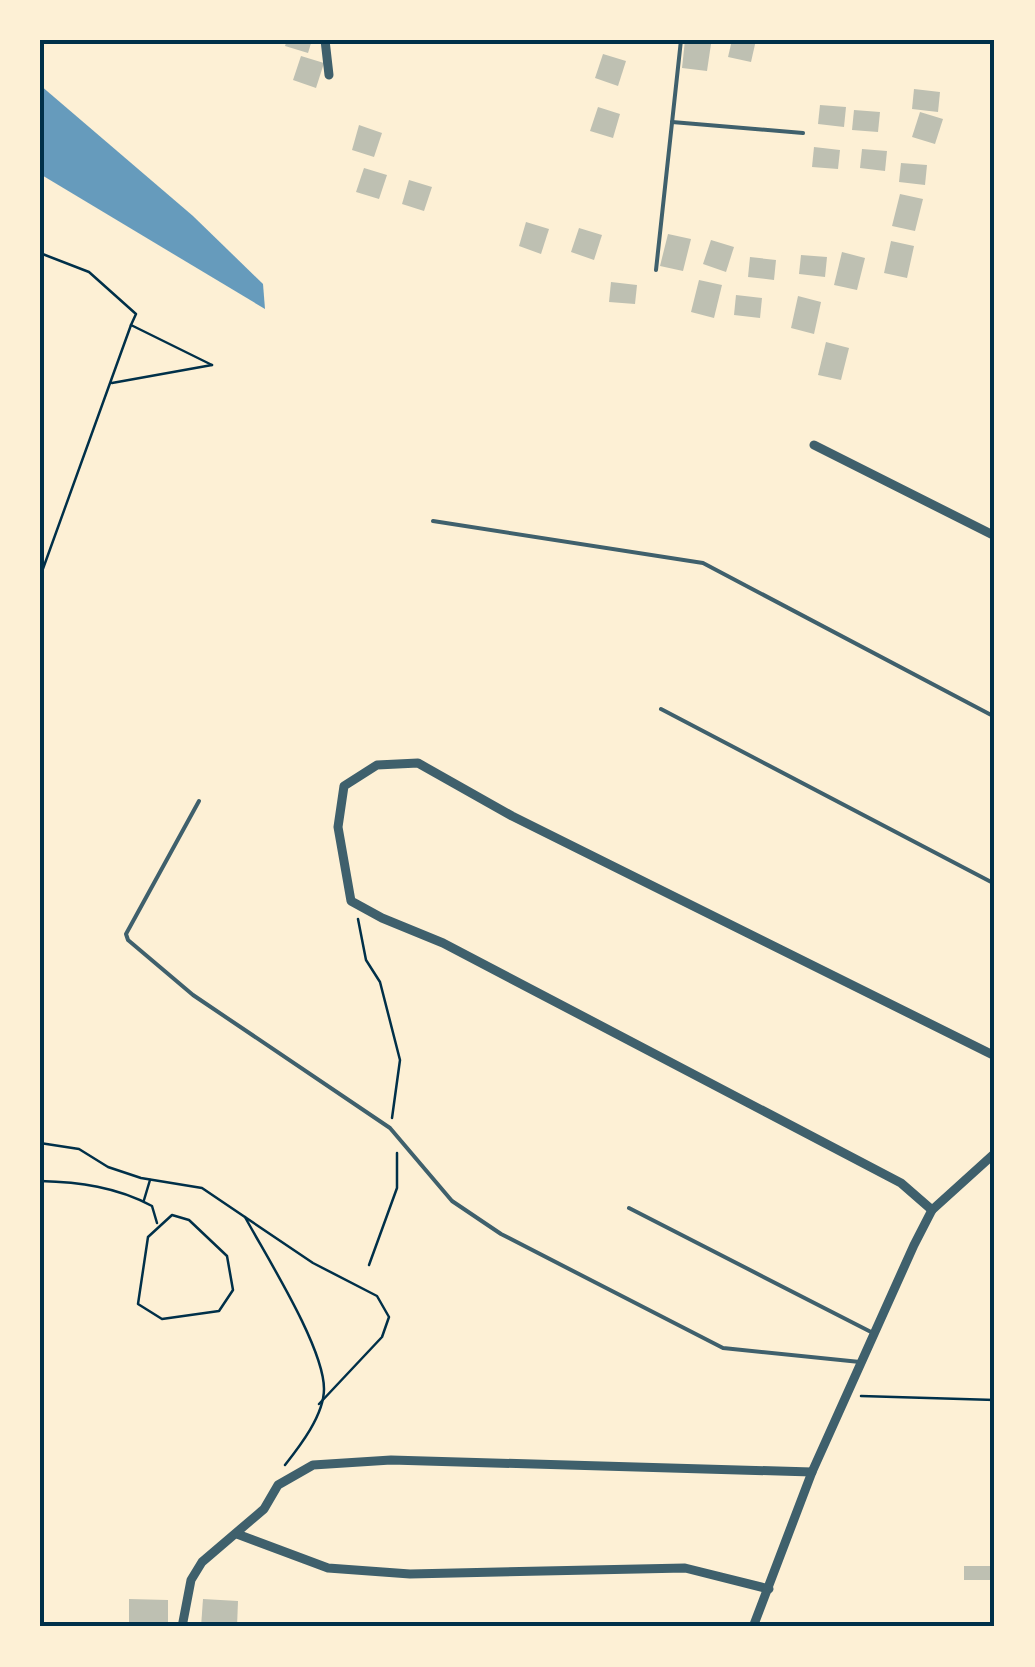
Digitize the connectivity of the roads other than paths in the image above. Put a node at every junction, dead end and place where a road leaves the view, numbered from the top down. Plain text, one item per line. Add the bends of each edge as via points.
1 (325, 40) edge
2 (682, 40) edge
3 (329, 75) dead end
4 (672, 122) junction
5 (802, 134) dead end
6 (656, 270) dead end
7 (814, 445) dead end
8 (432, 521) dead end
9 (995, 536) edge
10 (661, 709) dead end
11 (995, 717) edge
12 (199, 801) dead end
13 (995, 884) edge
14 (995, 1056) edge
15 (995, 1153) edge
16 (629, 1208) dead end
17 (932, 1210) junction
18 (873, 1333) junction
19 (860, 1362) junction
20 (812, 1472) junction
21 (238, 1534) junction
22 (770, 1588) junction
23 (182, 1627) edge
24 (753, 1627) edge

1 - 3 street
2 - 4 lane
4 - 5 lane
4 - 6 lane
7 - 9 street
8 - 11 lane via 703,563
10 - 13 lane
12 - 19 lane via 128,940 193,995 390,1128 452,1201 502,1234 706,1342
14 - 17 street via 512,816 418,762 377,765 344,786 338,827 355,903 443,942 883,1173
15 - 17 street
16 - 18 lane
17 - 18 street
18 - 19 street
19 - 20 street
20 - 21 street via 391,1460 313,1466 278,1485
20 - 22 street
21 - 22 street via 328,1568 410,1574 685,1568
21 - 23 street via 202,1562 191,1580
22 - 24 street

